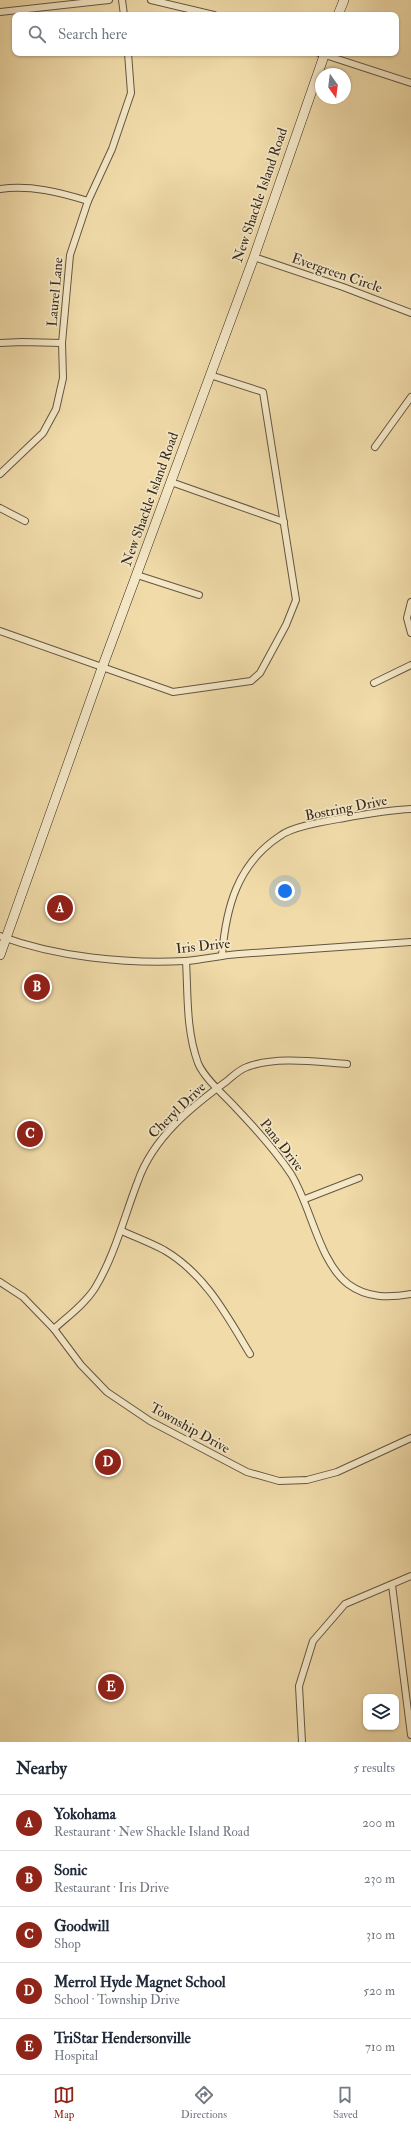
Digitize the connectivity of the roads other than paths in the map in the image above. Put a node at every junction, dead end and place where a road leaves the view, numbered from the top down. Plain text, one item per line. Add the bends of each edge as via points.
1 (109, 0) edge
2 (122, 0) edge
3 (151, 0) edge
4 (344, 0) edge
5 (0, 12) edge
6 (124, 12) edge
7 (201, 12) edge
8 (339, 12) edge
9 (128, 56) edge
10 (322, 56) edge
11 (329, 56) edge
12 (411, 83) edge
13 (0, 189) edge
14 (88, 201) junction
15 (254, 257) junction
16 (411, 313) edge
17 (0, 343) edge
18 (62, 343) junction
19 (210, 375) junction
20 (411, 397) edge
21 (375, 447) dead end
22 (0, 474) edge
23 (171, 482) junction
24 (0, 508) edge
25 (25, 521) dead end
26 (284, 522) junction
27 (137, 575) junction
28 (199, 595) dead end
29 (411, 602) edge
30 (0, 631) edge
31 (411, 632) edge
32 (411, 666) edge
33 (102, 668) junction
34 (374, 683) dead end
35 (411, 809) edge
36 (3, 937) edge
37 (411, 942) edge
38 (0, 955) edge
39 (222, 955) junction
40 (186, 961) junction
41 (347, 1064) dead end
42 (217, 1088) junction
43 (359, 1178) dead end
44 (305, 1199) junction
45 (122, 1231) junction
46 (0, 1282) edge
47 (411, 1294) edge
48 (54, 1329) junction
49 (250, 1354) dead end
50 (411, 1438) edge
51 (411, 1576) edge
52 (392, 1585) junction
53 (411, 1735) edge
54 (302, 1742) edge

1 - 5 street
2 - 6 street
3 - 7 street
4 - 8 main road
9 - 14 street, Laurel Lane via 131,93 112,149
10 - 15 main road, New Shackle Island Road
11 - 12 street
13 - 14 street via 18,186 54,190
14 - 18 street, Laurel Lane via 70,255
15 - 16 street, Evergreen Circle
15 - 19 main road, New Shackle Island Road
17 - 18 street
18 - 22 street, Laurel Lane via 63,378 56,409 43,433
19 - 23 main road, New Shackle Island Road
19 - 26 street via 263,392
20 - 21 street
23 - 26 street
23 - 27 main road, New Shackle Island Road
24 - 25 street
26 - 33 street via 296,600 286,625 260,673 251,680 173,692
27 - 28 street
27 - 33 main road, New Shackle Island Road
29 - 31 street via 407,618
30 - 33 street
32 - 34 street
33 - 36 main road, New Shackle Island Road
35 - 39 street, Bostring Drive via 317,823 280,835 256,856 234,892 225,924
36 - 38 main road, New Shackle Island Road
36 - 40 street, Iris Drive via 56,951 102,959
37 - 39 street, Iris Drive
39 - 40 street, Iris Drive
40 - 42 street, Pana Drive via 189,1035 199,1065
41 - 42 street, Cheryl Drive via 277,1061 247,1067
42 - 44 street, Pana Drive via 273,1150
42 - 45 street, Cheryl Drive via 191,1110 150,1153 138,1180
43 - 44 street
44 - 47 street, Pana Drive via 321,1244 334,1268 347,1283 364,1294 389,1297
45 - 48 street, Cheryl Drive via 95,1288 76,1310
45 - 49 street via 163,1250 201,1279 219,1301
46 - 48 street, Township Drive via 23,1297
48 - 50 street, Township Drive via 81,1365 107,1392 150,1421 247,1472 279,1481 307,1480 337,1472
51 - 52 street
52 - 53 street
52 - 54 street via 345,1604 313,1641 299,1686

